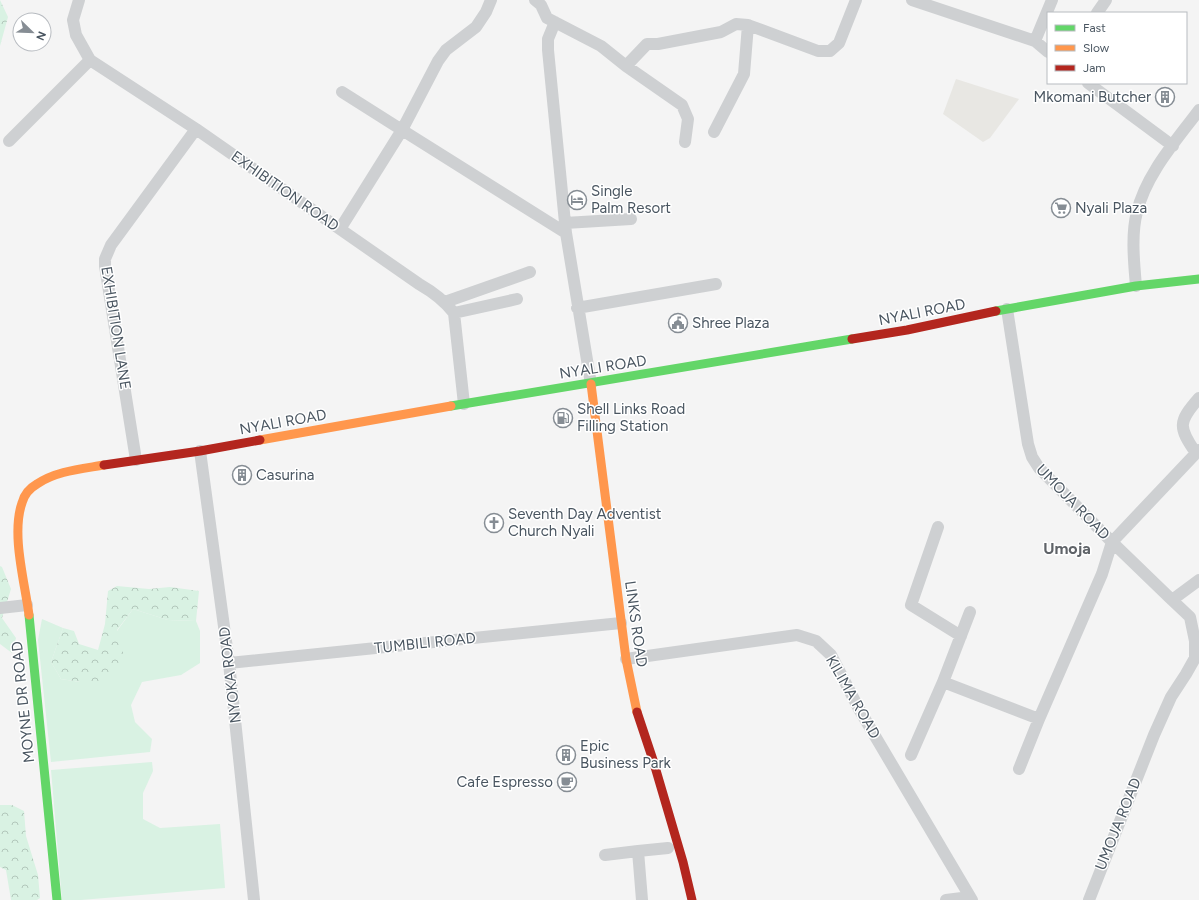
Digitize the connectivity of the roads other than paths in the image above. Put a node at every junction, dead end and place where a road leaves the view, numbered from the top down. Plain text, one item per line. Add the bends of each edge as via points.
1 (79, 0) edge
2 (491, 0) edge
3 (535, 0) edge
4 (856, 0) edge
5 (912, 0) edge
6 (1052, 0) edge
7 (1106, 0) edge
8 (1047, 12) edge
9 (1098, 12) edge
10 (1047, 13) edge
11 (555, 22) junction
12 (748, 25) junction
13 (1036, 41) junction
14 (1047, 51) edge
15 (90, 60) junction
16 (626, 66) junction
17 (1089, 84) edge
18 (342, 92) dead end
19 (1199, 110) edge
20 (196, 129) junction
21 (402, 130) junction
22 (714, 132) dead end
23 (9, 141) dead end
24 (686, 142) dead end
25 (1173, 146) junction
26 (631, 219) dead end
27 (565, 228) junction
28 (340, 229) junction
29 (530, 272) dead end
30 (1199, 279) edge
31 (716, 284) dead end
32 (1136, 286) junction
33 (517, 299) dead end
34 (445, 302) junction
35 (577, 308) junction
36 (1007, 309) junction
37 (454, 313) junction
38 (591, 384) junction
39 (1199, 398) edge
40 (464, 404) junction
41 (200, 451) junction
42 (1198, 451) edge
43 (136, 460) junction
44 (22, 502) joint
45 (938, 527) dead end
46 (1112, 542) junction
47 (1199, 580) edge
48 (1172, 600) junction
49 (27, 605) junction
50 (0, 608) edge
51 (970, 612) dead end
52 (621, 623) junction
53 (960, 636) junction
54 (626, 659) junction
55 (229, 663) junction
56 (943, 682) junction
57 (1039, 719) junction
58 (910, 755) dead end
59 (1019, 769) dead end
60 (668, 848) dead end
61 (638, 851) junction
62 (605, 855) dead end
63 (683, 862) junction
64 (971, 899) edge
65 (57, 900) edge
66 (254, 900) edge
67 (642, 900) edge
68 (692, 900) edge
69 (702, 900) edge
70 (946, 900) edge
71 (1089, 900) edge

1 - 15 street, EXHIBITION ROAD via 73,20 74,27
2 - 21 street via 476,27 458,39 438,61
3 - 11 street via 541,5 547,18
4 - 12 street via 839,43 830,51 818,51
5 - 13 street
6 - 8 street
7 - 9 street
10 - 13 street
11 - 16 street via 601,46
11 - 27 street via 548,39 548,50
12 - 16 street via 736,24 721,32 646,44
12 - 22 street via 744,74
13 - 14 street
15 - 20 street, EXHIBITION ROAD
15 - 23 street
16 - 24 street via 682,105 688,119
17 - 25 street
18 - 21 street
19 - 25 street
20 - 28 street, EXHIBITION ROAD
20 - 43 street, EXHIBITION LANE via 111,244 105,259
21 - 27 street
21 - 28 street
25 - 32 street via 1154,173 1136,213
26 - 27 street
27 - 35 street
28 - 34 street, EXHIBITION ROAD
29 - 34 street
30 - 32 main road, NYALI ROAD
31 - 35 street
32 - 36 main road, NYALI ROAD
33 - 37 street
34 - 37 street, EXHIBITION ROAD
35 - 38 street
36 - 38 main road, NYALI ROAD via 907,330
36 - 46 street, UMOJA ROAD via 1032,457 1039,468
37 - 40 street
38 - 40 main road, NYALI ROAD
38 - 52 main road, LINKS ROAD
39 - 42 street via 1186,413 1183,429 1186,438
40 - 41 main road, NYALI ROAD
41 - 43 main road, NYALI ROAD
41 - 55 street, NYOKA ROAD
42 - 46 street
43 - 44 main road, NYALI ROAD via 72,470 53,476 28,490
44 - 49 main road, MOYNE DR ROAD via 18,522
45 - 53 street via 911,605
46 - 48 street, UMOJA ROAD
46 - 57 street via 1102,574
47 - 48 street
48 - 71 street, UMOJA ROAD via 1190,617 1195,640 1195,658 1171,697 1154,735
49 - 50 street
49 - 65 main road, MOYNE DR ROAD
51 - 53 street
52 - 54 main road, LINKS ROAD
52 - 55 street, TUMBILI ROAD
53 - 56 street
54 - 63 main road, LINKS ROAD via 637,714
54 - 64 street, KILIMA ROAD via 797,635 816,641 831,655 859,709
55 - 66 street, NYOKA ROAD
56 - 57 street
56 - 58 street
57 - 59 street
60 - 61 street
61 - 62 street
61 - 67 street
63 - 68 main road, LINKS ROAD
63 - 69 main road, LINKS ROAD
64 - 70 street

